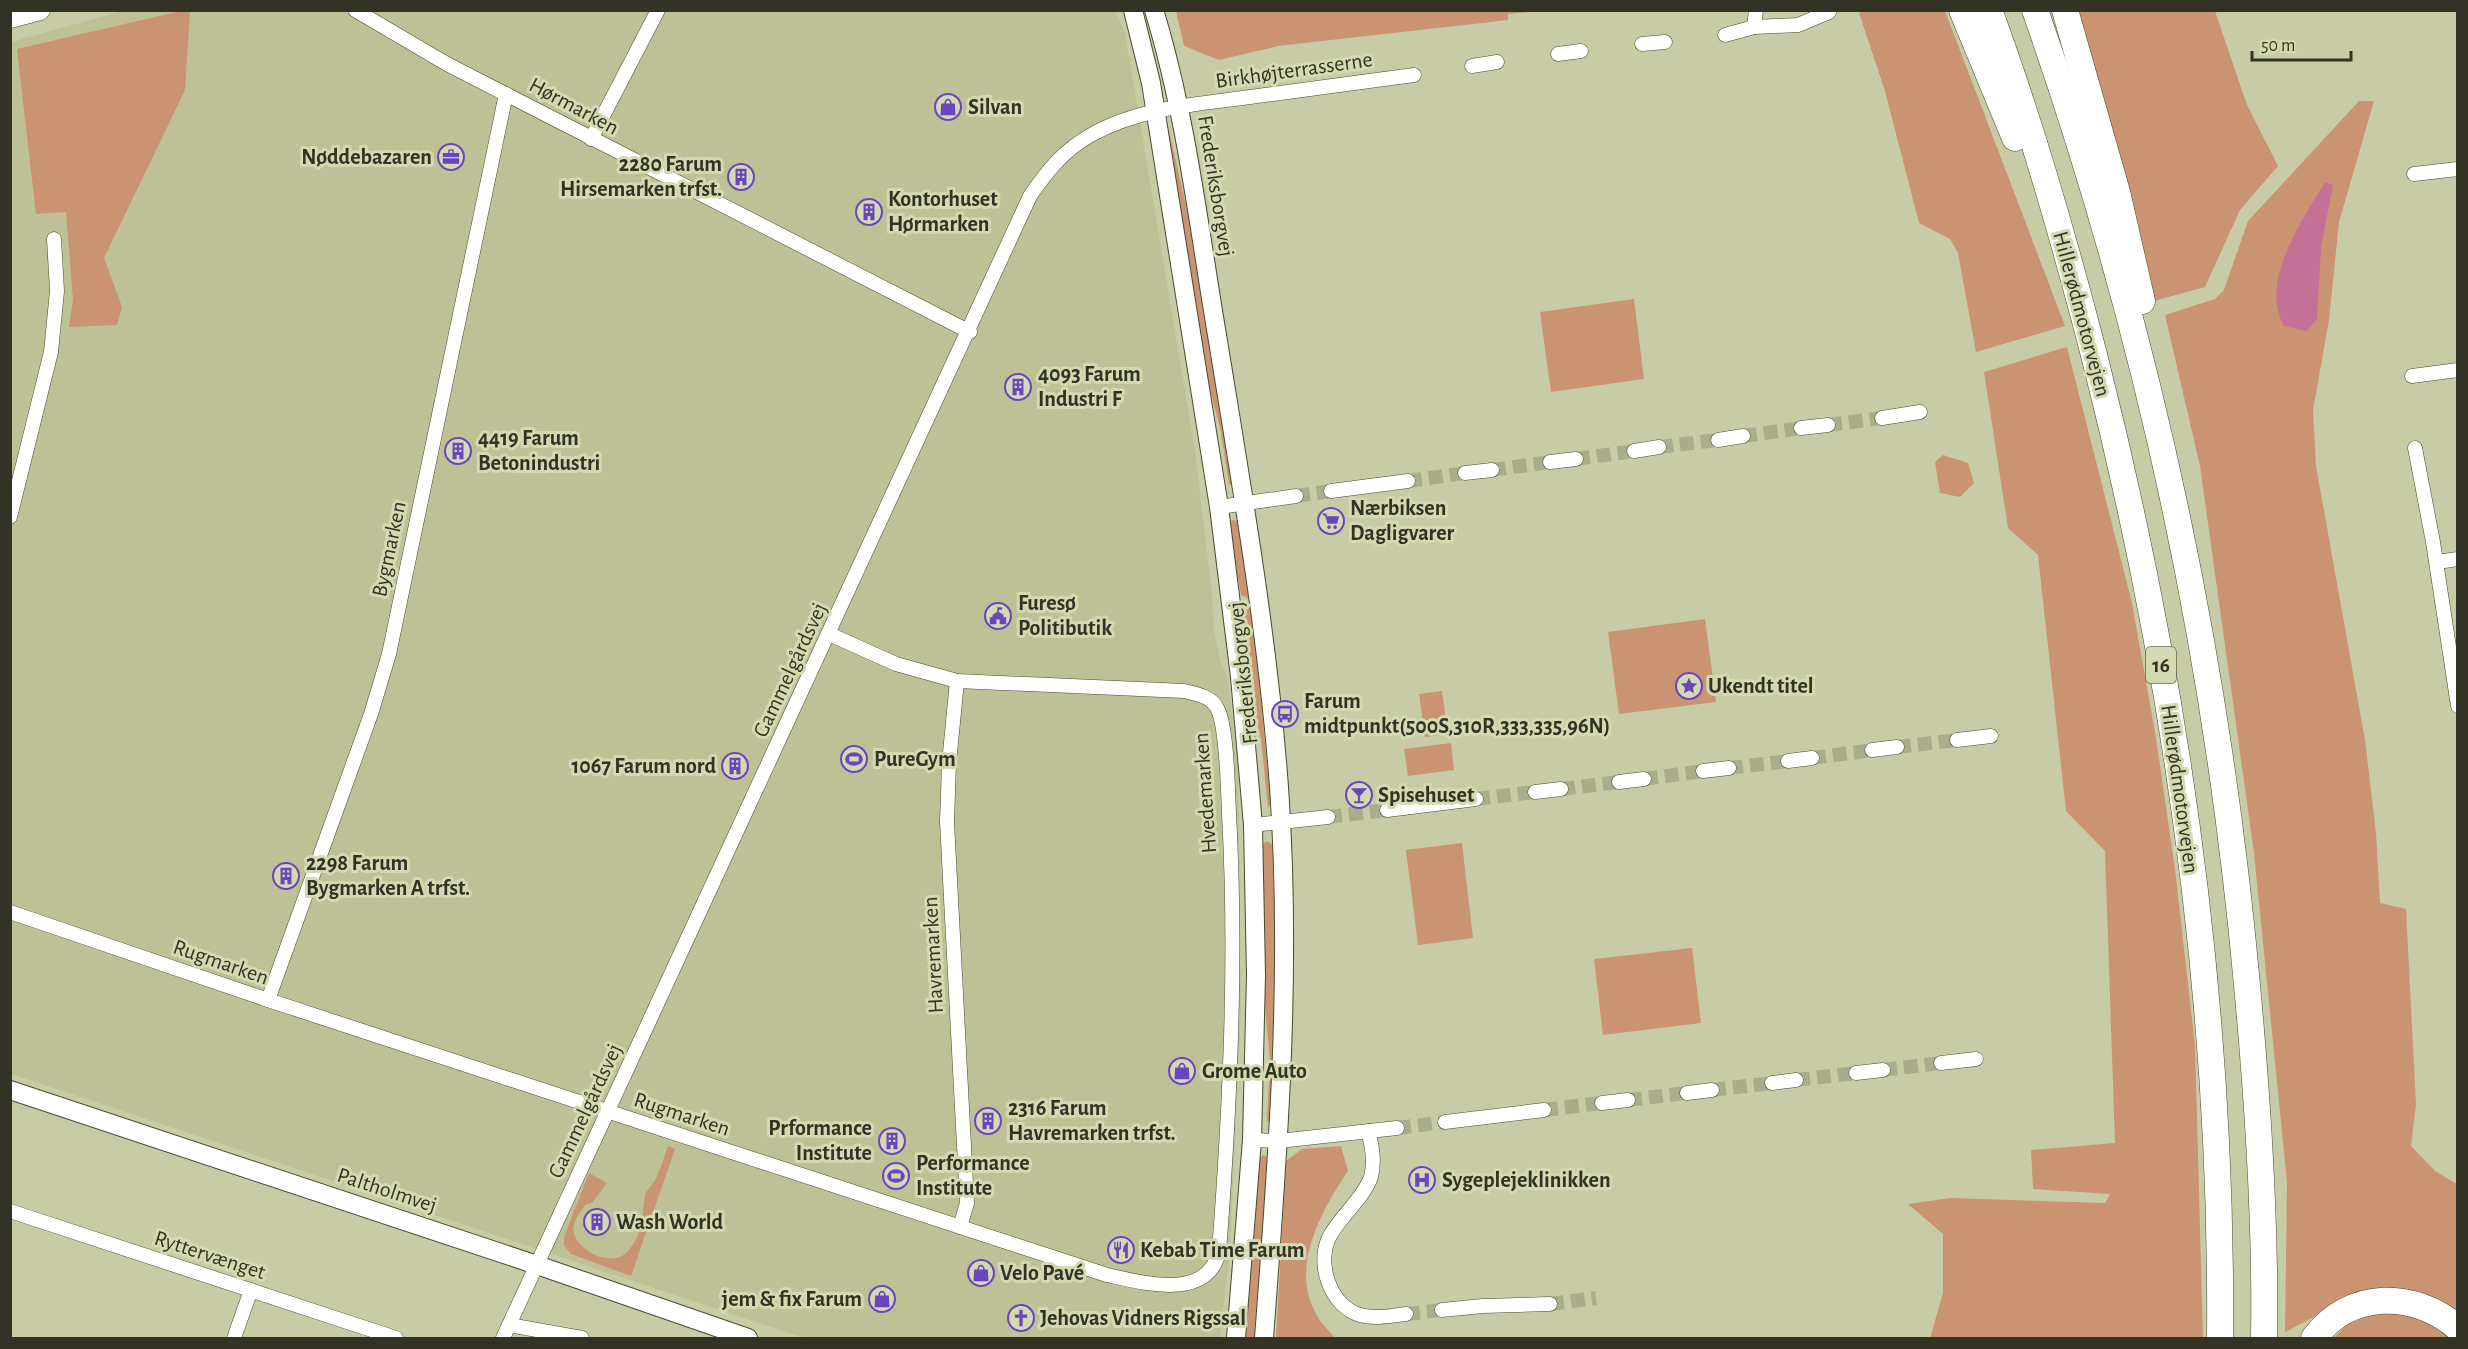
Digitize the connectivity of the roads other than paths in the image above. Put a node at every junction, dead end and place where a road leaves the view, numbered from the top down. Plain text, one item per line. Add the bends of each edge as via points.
1 (40, 10) edge
2 (355, 10) edge
3 (658, 10) edge
4 (1133, 10) edge
5 (1154, 10) edge
6 (1756, 10) edge
7 (1962, 10) edge
8 (1989, 10) edge
9 (2035, 10) edge
10 (2065, 10) edge
11 (1829, 12) dead end
12 (10, 18) edge
13 (1754, 27) junction
14 (1725, 35) dead end
15 (1665, 42) dead end
16 (1642, 44) dead end
17 (1581, 51) dead end
18 (1558, 54) dead end
19 (1497, 62) dead end
20 (1472, 66) dead end
21 (1414, 75) dead end
22 (506, 94) junction
23 (1179, 107) junction
24 (1156, 113) junction
25 (591, 139) junction
26 (2457, 169) edge
27 (2414, 174) dead end
28 (54, 239) dead end
29 (2078, 291) junction
30 (970, 332) junction
31 (2457, 370) edge
32 (2412, 376) dead end
33 (1920, 412) dead end
34 (1882, 418) tunnel mouth
35 (1828, 425) tunnel mouth
36 (1801, 428) tunnel mouth
37 (1743, 436) tunnel mouth
38 (1718, 440) tunnel mouth
39 (1659, 447) tunnel mouth
40 (2415, 448) dead end
41 (1634, 451) tunnel mouth
42 (1576, 459) tunnel mouth
43 (1550, 462) tunnel mouth
44 (1492, 470) tunnel mouth
45 (1465, 473) tunnel mouth
46 (1408, 481) tunnel mouth
47 (1331, 491) tunnel mouth
48 (1296, 496) tunnel mouth
49 (1245, 503) junction
50 (1219, 507) junction
51 (10, 517) edge
52 (2181, 529) junction
53 (2457, 559) edge
54 (2437, 562) junction
55 (830, 634) junction
56 (957, 681) junction
57 (2457, 706) edge
58 (1991, 736) dead end
59 (1957, 740) tunnel mouth
60 (1897, 747) tunnel mouth
61 (1872, 750) tunnel mouth
62 (1812, 758) tunnel mouth
63 (1788, 761) tunnel mouth
64 (1729, 768) tunnel mouth
65 (1703, 771) tunnel mouth
66 (1644, 779) tunnel mouth
67 (1619, 782) tunnel mouth
68 (1561, 789) tunnel mouth
69 (1535, 792) tunnel mouth
70 (1476, 799) tunnel mouth
71 (1387, 810) tunnel mouth
72 (1328, 817) tunnel mouth
73 (1280, 822) junction
74 (1253, 825) junction
75 (10, 912) edge
76 (268, 1000) junction
77 (1976, 1059) dead end
78 (1941, 1063) tunnel mouth
79 (1883, 1070) tunnel mouth
80 (1856, 1073) tunnel mouth
81 (1796, 1080) tunnel mouth
82 (1772, 1083) tunnel mouth
83 (10, 1090) edge
84 (1712, 1090) tunnel mouth
85 (1687, 1093) tunnel mouth
86 (1628, 1100) tunnel mouth
87 (1602, 1103) tunnel mouth
88 (1544, 1110) tunnel mouth
89 (608, 1112) junction
90 (1444, 1122) tunnel mouth
91 (1396, 1128) tunnel mouth
92 (1368, 1131) junction
93 (1252, 1140) junction
94 (1279, 1141) junction
95 (10, 1211) edge
96 (960, 1227) junction
97 (537, 1265) junction
98 (1209, 1275) joint
99 (251, 1290) junction
100 (1550, 1304) tunnel mouth
101 (1442, 1310) tunnel mouth
102 (1406, 1314) tunnel mouth
103 (509, 1325) junction
104 (2457, 1328) edge
105 (234, 1338) edge
106 (396, 1338) edge
107 (503, 1338) edge
108 (572, 1338) edge
109 (748, 1338) edge
110 (1236, 1338) edge
111 (1264, 1338) edge
112 (2220, 1338) edge
113 (2264, 1338) edge
114 (2314, 1338) edge

1 - 12 main road
2 - 22 street, Hørmarken
3 - 25 street
4 - 24 street, Frederiksborgvej
5 - 23 street, Frederiksborgvej
6 - 13 street
7 - 29 highway via 2046,225
8 - 29 highway, Hillerødmotorvejen / 16
9 - 52 highway, Hillerødmotorvejen / 16 via 2122,291
10 - 52 highway via 2116,192 2161,382
11 - 13 street via 1798,25
13 - 14 street
15 - 16 street
17 - 18 street
19 - 20 street
21 - 23 street, Birkhøjterrasserne
22 - 25 street, Hørmarken
22 - 76 street, Bygmarken via 389,654
23 - 24 street, Gammelgårdsvej
23 - 49 street, Frederiksborgvej
24 - 30 street, Gammelgårdsvej via 1092,134 1051,165 1030,196
24 - 50 street, Frederiksborgvej
25 - 30 street, Hørmarken
26 - 27 street
28 - 51 street via 57,291 51,352
29 - 112 highway, Hillerødmotorvejen / 16 via 2150,599 2178,761 2197,905 2211,1061
30 - 55 street, Gammelgårdsvej
31 - 32 street
33 - 34 street
35 - 36 street
37 - 38 street
39 - 41 street
40 - 54 street
42 - 43 street
44 - 45 street
46 - 47 street
48 - 49 street
49 - 50 street
49 - 73 street, Frederiksborgvej via 1266,649
50 - 74 street, Frederiksborgvej
52 - 113 highway, Hillerødmotorvejen / 16 via 2221,757 2240,904 2261,1166
53 - 54 street
54 - 57 street
55 - 56 street, Hvedemarken via 896,664
55 - 89 street, Gammelgårdsvej
56 - 96 street, Havremarken via 947,822 967,1203
56 - 98 street, Hvedemarken via 1184,691 1208,699 1220,712 1232,860 1233,996 1219,1252
58 - 59 street
60 - 61 street
62 - 63 street
64 - 65 street
66 - 67 street
68 - 69 street
70 - 71 street
72 - 73 street
73 - 74 street
73 - 94 street, Frederiksborgvej via 1285,939
74 - 93 street, Frederiksborgvej via 1256,975
75 - 76 street, Rugmarken
76 - 89 street, Rugmarken
77 - 78 street
79 - 80 street
81 - 82 street
83 - 97 street, Paltholmvej
84 - 85 street
86 - 87 street
88 - 90 street
89 - 96 street, Rugmarken
89 - 97 street, Gammelgårdsvej
91 - 92 street
92 - 94 street
92 - 102 street via 1372,1150 1370,1179 1330,1236 1325,1255 1326,1276 1344,1307 1358,1314 1376,1318
93 - 94 street
93 - 110 street, Frederiksborgvej
94 - 111 street, Frederiksborgvej
95 - 99 street, Ryttervænget
96 - 98 street, Rugmarken via 1107,1275 1145,1283 1180,1284
97 - 103 street, Gammelgårdsvej
97 - 109 street, Paltholmvej
99 - 105 street
99 - 106 street, Ryttervænget
100 - 101 street
103 - 107 street, Gammelgårdsvej
103 - 108 street
104 - 114 highway via 2416,1304 2379,1300 2347,1310

